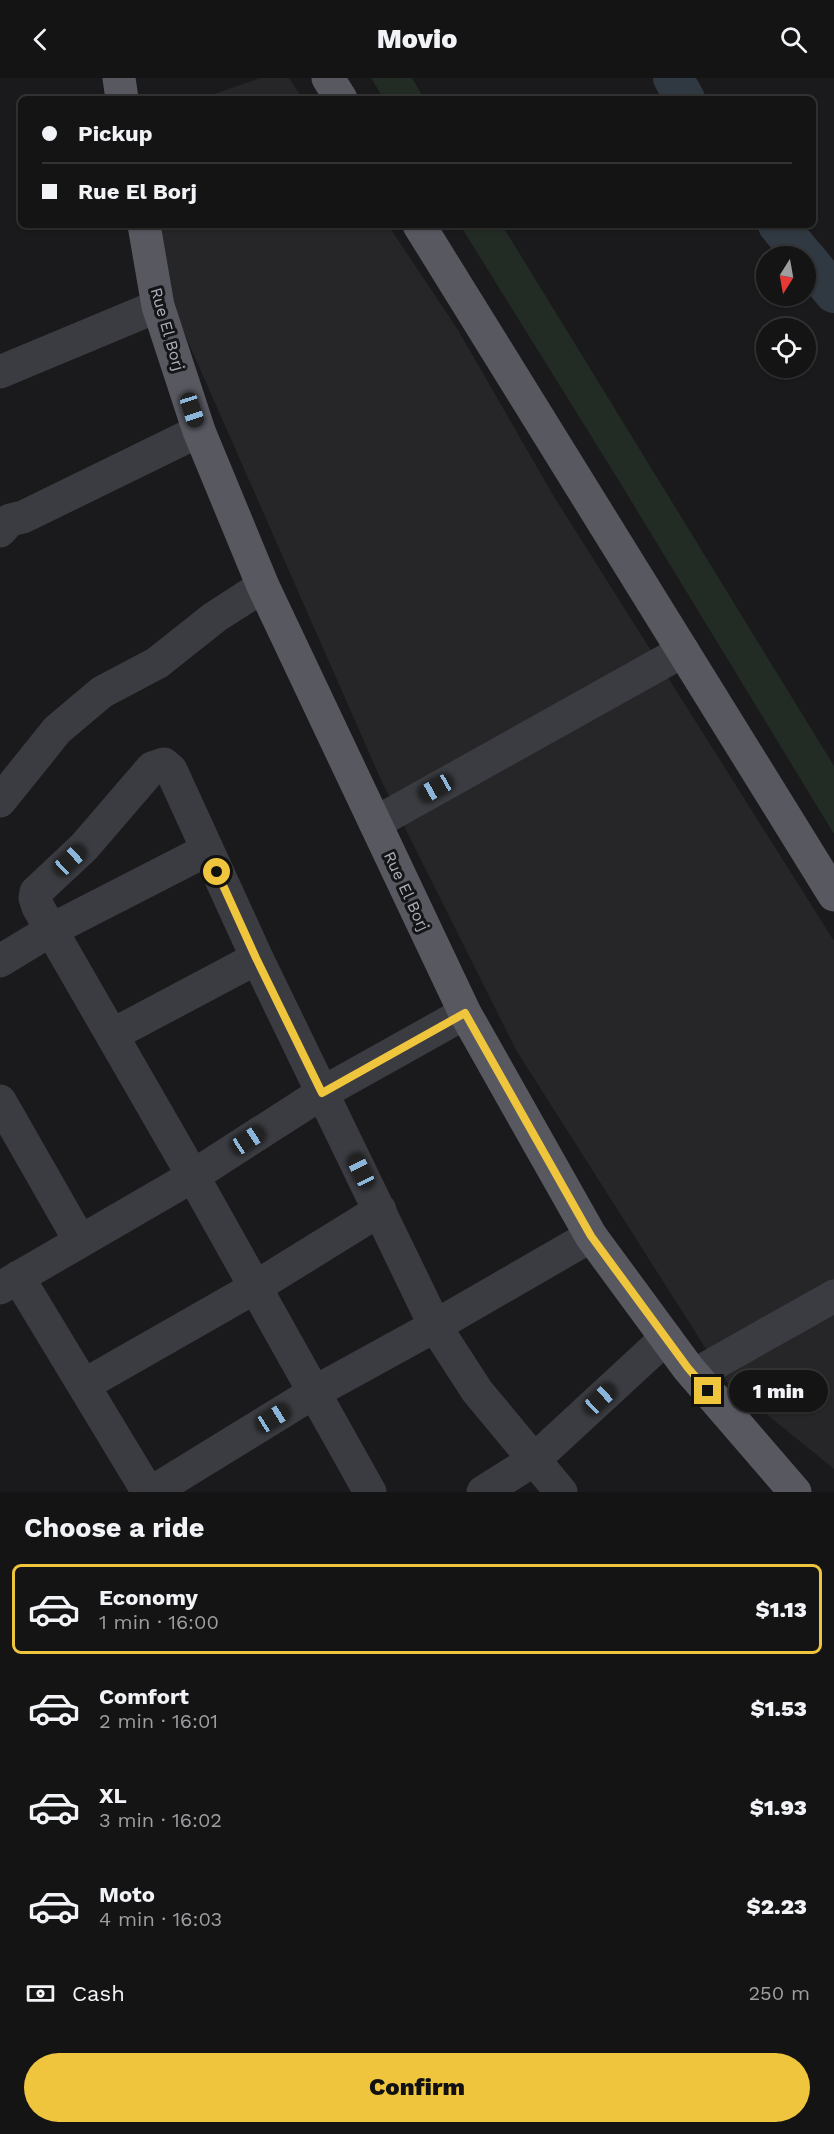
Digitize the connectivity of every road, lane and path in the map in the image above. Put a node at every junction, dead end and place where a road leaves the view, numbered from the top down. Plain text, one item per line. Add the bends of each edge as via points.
1 (119, 78) edge
2 (328, 78) edge
3 (122, 96) edge
4 (339, 96) edge
5 (145, 228) edge
6 (421, 228) edge
7 (158, 306) junction
8 (0, 372) edge
9 (199, 431) junction
10 (1, 526) edge
11 (263, 586) junction
12 (683, 651) junction
13 (0, 801) edge
14 (375, 823) junction
15 (207, 850) junction
16 (834, 895) edge
17 (51, 930) junction
18 (256, 958) junction
19 (0, 961) edge
20 (465, 1013) junction
21 (112, 1035) junction
22 (322, 1093) junction
23 (4, 1117) edge
24 (192, 1176) junction
25 (380, 1210) junction
26 (591, 1236) junction
27 (80, 1241) junction
28 (9, 1282) edge
29 (254, 1288) junction
30 (834, 1296) edge
31 (435, 1326) junction
32 (666, 1338) junction
33 (694, 1375) junction
34 (84, 1385) junction
35 (313, 1393) junction
36 (534, 1460) junction
37 (150, 1492) edge
38 (370, 1492) edge
39 (483, 1492) edge
40 (561, 1492) edge
41 (795, 1492) edge

1 - 3 main road
2 - 4 main road
5 - 7 main road, Rue El Borj
6 - 12 main road
7 - 8 street
7 - 9 main road, Rue El Borj
9 - 10 street
9 - 11 main road, Rue El Borj
11 - 13 street via 215,617 157,663 102,692 57,729
11 - 14 main road, Rue El Borj
12 - 14 street
12 - 16 main road
14 - 20 main road, Rue El Borj
15 - 17 street
15 - 17 street via 171,770 164,764 152,768 84,847 36,892 38,907
15 - 18 street
17 - 19 street
17 - 21 street
18 - 21 street
18 - 22 street
20 - 22 street
20 - 26 main road, Rue El Borj
21 - 24 street
22 - 24 street
22 - 25 street
23 - 27 street
24 - 27 street
24 - 29 street
25 - 29 street
25 - 31 street
26 - 31 street
26 - 32 main road, Rue El Borj
27 - 28 street
28 - 34 street
29 - 34 street
29 - 35 street
30 - 33 street
31 - 35 street
31 - 36 street via 477,1391
32 - 33 main road, Rue El Borj
32 - 36 street
33 - 41 main road, Rue El Borj
34 - 37 street
35 - 37 street
35 - 38 street
36 - 39 street
36 - 40 street

